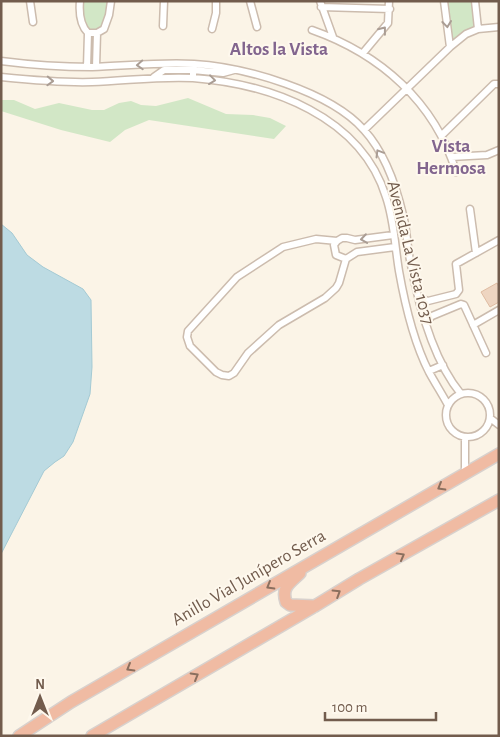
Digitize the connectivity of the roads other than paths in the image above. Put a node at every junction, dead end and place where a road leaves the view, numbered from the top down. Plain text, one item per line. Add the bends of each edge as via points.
1 (30, 1) edge
2 (80, 1) edge
3 (111, 1) edge
4 (164, 1) edge
5 (216, 1) edge
6 (250, 1) edge
7 (444, 1) edge
8 (475, 1) edge
9 (321, 4) edge
10 (389, 5) edge
11 (33, 22) dead end
12 (163, 26) dead end
13 (257, 27) dead end
14 (499, 27) edge
15 (212, 29) dead end
16 (478, 29) junction
17 (312, 30) dead end
18 (88, 32) junction
19 (97, 33) junction
20 (333, 37) junction
21 (450, 47) junction
22 (363, 53) junction
23 (1, 61) edge
24 (96, 66) junction
25 (87, 67) junction
26 (193, 67) junction
27 (1, 77) edge
28 (154, 77) junction
29 (193, 78) junction
30 (499, 84) edge
31 (407, 89) junction
32 (364, 130) junction
33 (442, 135) junction
34 (499, 150) edge
35 (451, 157) junction
36 (456, 172) dead end
37 (470, 209) dead end
38 (393, 235) junction
39 (499, 240) edge
40 (337, 241) junction
41 (395, 247) junction
42 (476, 253) junction
43 (346, 259) junction
44 (418, 298) junction
45 (499, 310) edge
46 (426, 322) junction
47 (473, 325) junction
48 (486, 353) dead end
49 (443, 364) junction
50 (429, 372) junction
51 (461, 394) junction
52 (448, 405) junction
53 (490, 418) junction
54 (499, 425) edge
55 (465, 436) junction
56 (499, 454) edge
57 (465, 473) junction
58 (499, 500) edge
59 (308, 564) junction
60 (315, 606) junction
61 (19, 736) edge
62 (92, 736) edge

1 - 11 street
2 - 18 street via 79,10
3 - 19 street via 104,29
4 - 12 street
5 - 15 street
6 - 13 street
7 -> 21 street
8 - 16 street
9 - 10 street
9 - 20 street
22 -> 10 street via 388,23
14 - 16 street
16 - 21 street
17 - 20 street
18 - 19 street
18 - 25 street
19 - 24 street
20 - 22 street
21 - 31 street
22 - 31 street
23 - 25 street, Avenida La Vista 1037
24 - 25 street, Avenida La Vista 1037
26 -> 24 street, Avenida La Vista 1037
26 - 28 street via 164,70
26 - 29 street
26 - 32 street, Avenida La Vista 1037 via 235,69 268,78 340,110
27 -> 28 street, Avenida La Vista 1037 via 43,82
28 - 29 street, Avenida La Vista 1037
29 -> 38 street, Avenida La Vista 1037 via 241,85 272,94 315,111 349,136 375,168 381,181
30 - 33 street via 494,84
31 - 32 street
31 - 33 street
44 -> 32 street, Avenida La Vista 1037 via 404,216 392,176
33 - 35 street
34 - 35 street
35 - 36 street
37 - 42 street
38 -> 40 street
38 - 41 street, Avenida La Vista 1037
39 - 42 street
40 - 43 street via 334,246 336,255
40 - 43 street via 316,239 283,247 237,277 188,331 190,346 216,372 229,376 279,325 336,288
41 - 43 street via 357,252
41 - 50 street, Avenida La Vista 1037 via 406,304
42 - 44 street via 456,264 459,292 428,301
44 - 46 street, Avenida La Vista 1037
45 - 47 street
46 - 47 street via 432,316 461,304 466,307
46 - 49 street, Avenida La Vista 1037
47 - 48 street
49 - 50 street
49 - 51 street, Avenida La Vista 1037
50 - 52 street, Avenida La Vista 1037
51 - 52 street
51 - 53 street via 470,393 485,401
52 - 55 street via 446,413 450,429
53 - 54 street
53 - 55 street via 481,432
55 - 57 street
56 - 57 highway, Anillo Vial Junípero Serra
57 -> 59 highway, Anillo Vial Junípero Serra
60 -> 58 highway
59 - 60 highway via 284,593 290,605
59 -> 61 highway, Anillo Vial Junípero Serra via 71,702
62 -> 60 highway

